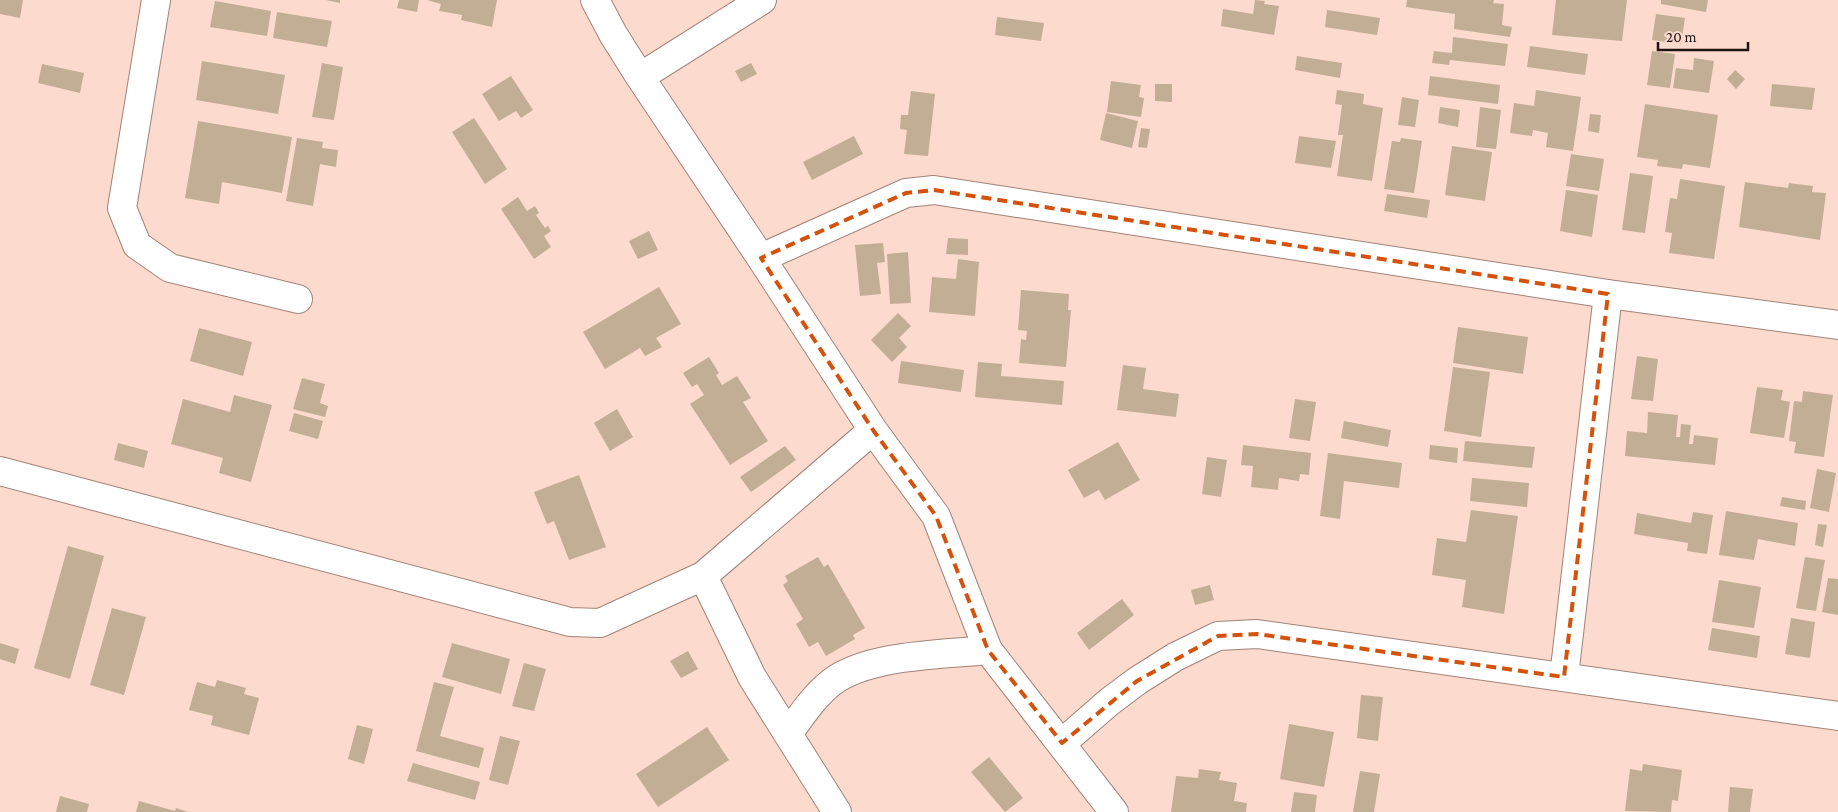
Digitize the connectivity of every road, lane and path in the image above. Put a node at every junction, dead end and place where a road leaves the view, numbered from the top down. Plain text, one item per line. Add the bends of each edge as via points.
1 (156, 0) edge
2 (595, 0) edge
3 (762, 0) edge
4 (640, 77) junction
5 (761, 258) junction
6 (1608, 294) junction
7 (298, 299) dead end
8 (1838, 325) edge
9 (873, 430) junction
10 (0, 471) edge
11 (703, 576) junction
12 (988, 650) junction
13 (1564, 677) junction
14 (1838, 716) edge
15 (788, 734) junction
16 (1062, 743) junction
17 (837, 812) edge
18 (1114, 812) edge

1 - 7 street via 122,208 137,245 170,268
2 - 4 street
3 - 4 street
4 - 5 street
5 - 6 street via 906,193 934,190
5 - 9 street
6 - 8 street
6 - 13 street
9 - 11 street
9 - 12 street via 936,516
10 - 11 street via 570,622 600,623
11 - 15 street via 752,677
12 - 15 street via 872,663 854,669 815,697
12 - 16 street
13 - 14 street
13 - 16 street via 1256,634 1218,636 1175,657 1137,681
15 - 17 street
16 - 18 street

